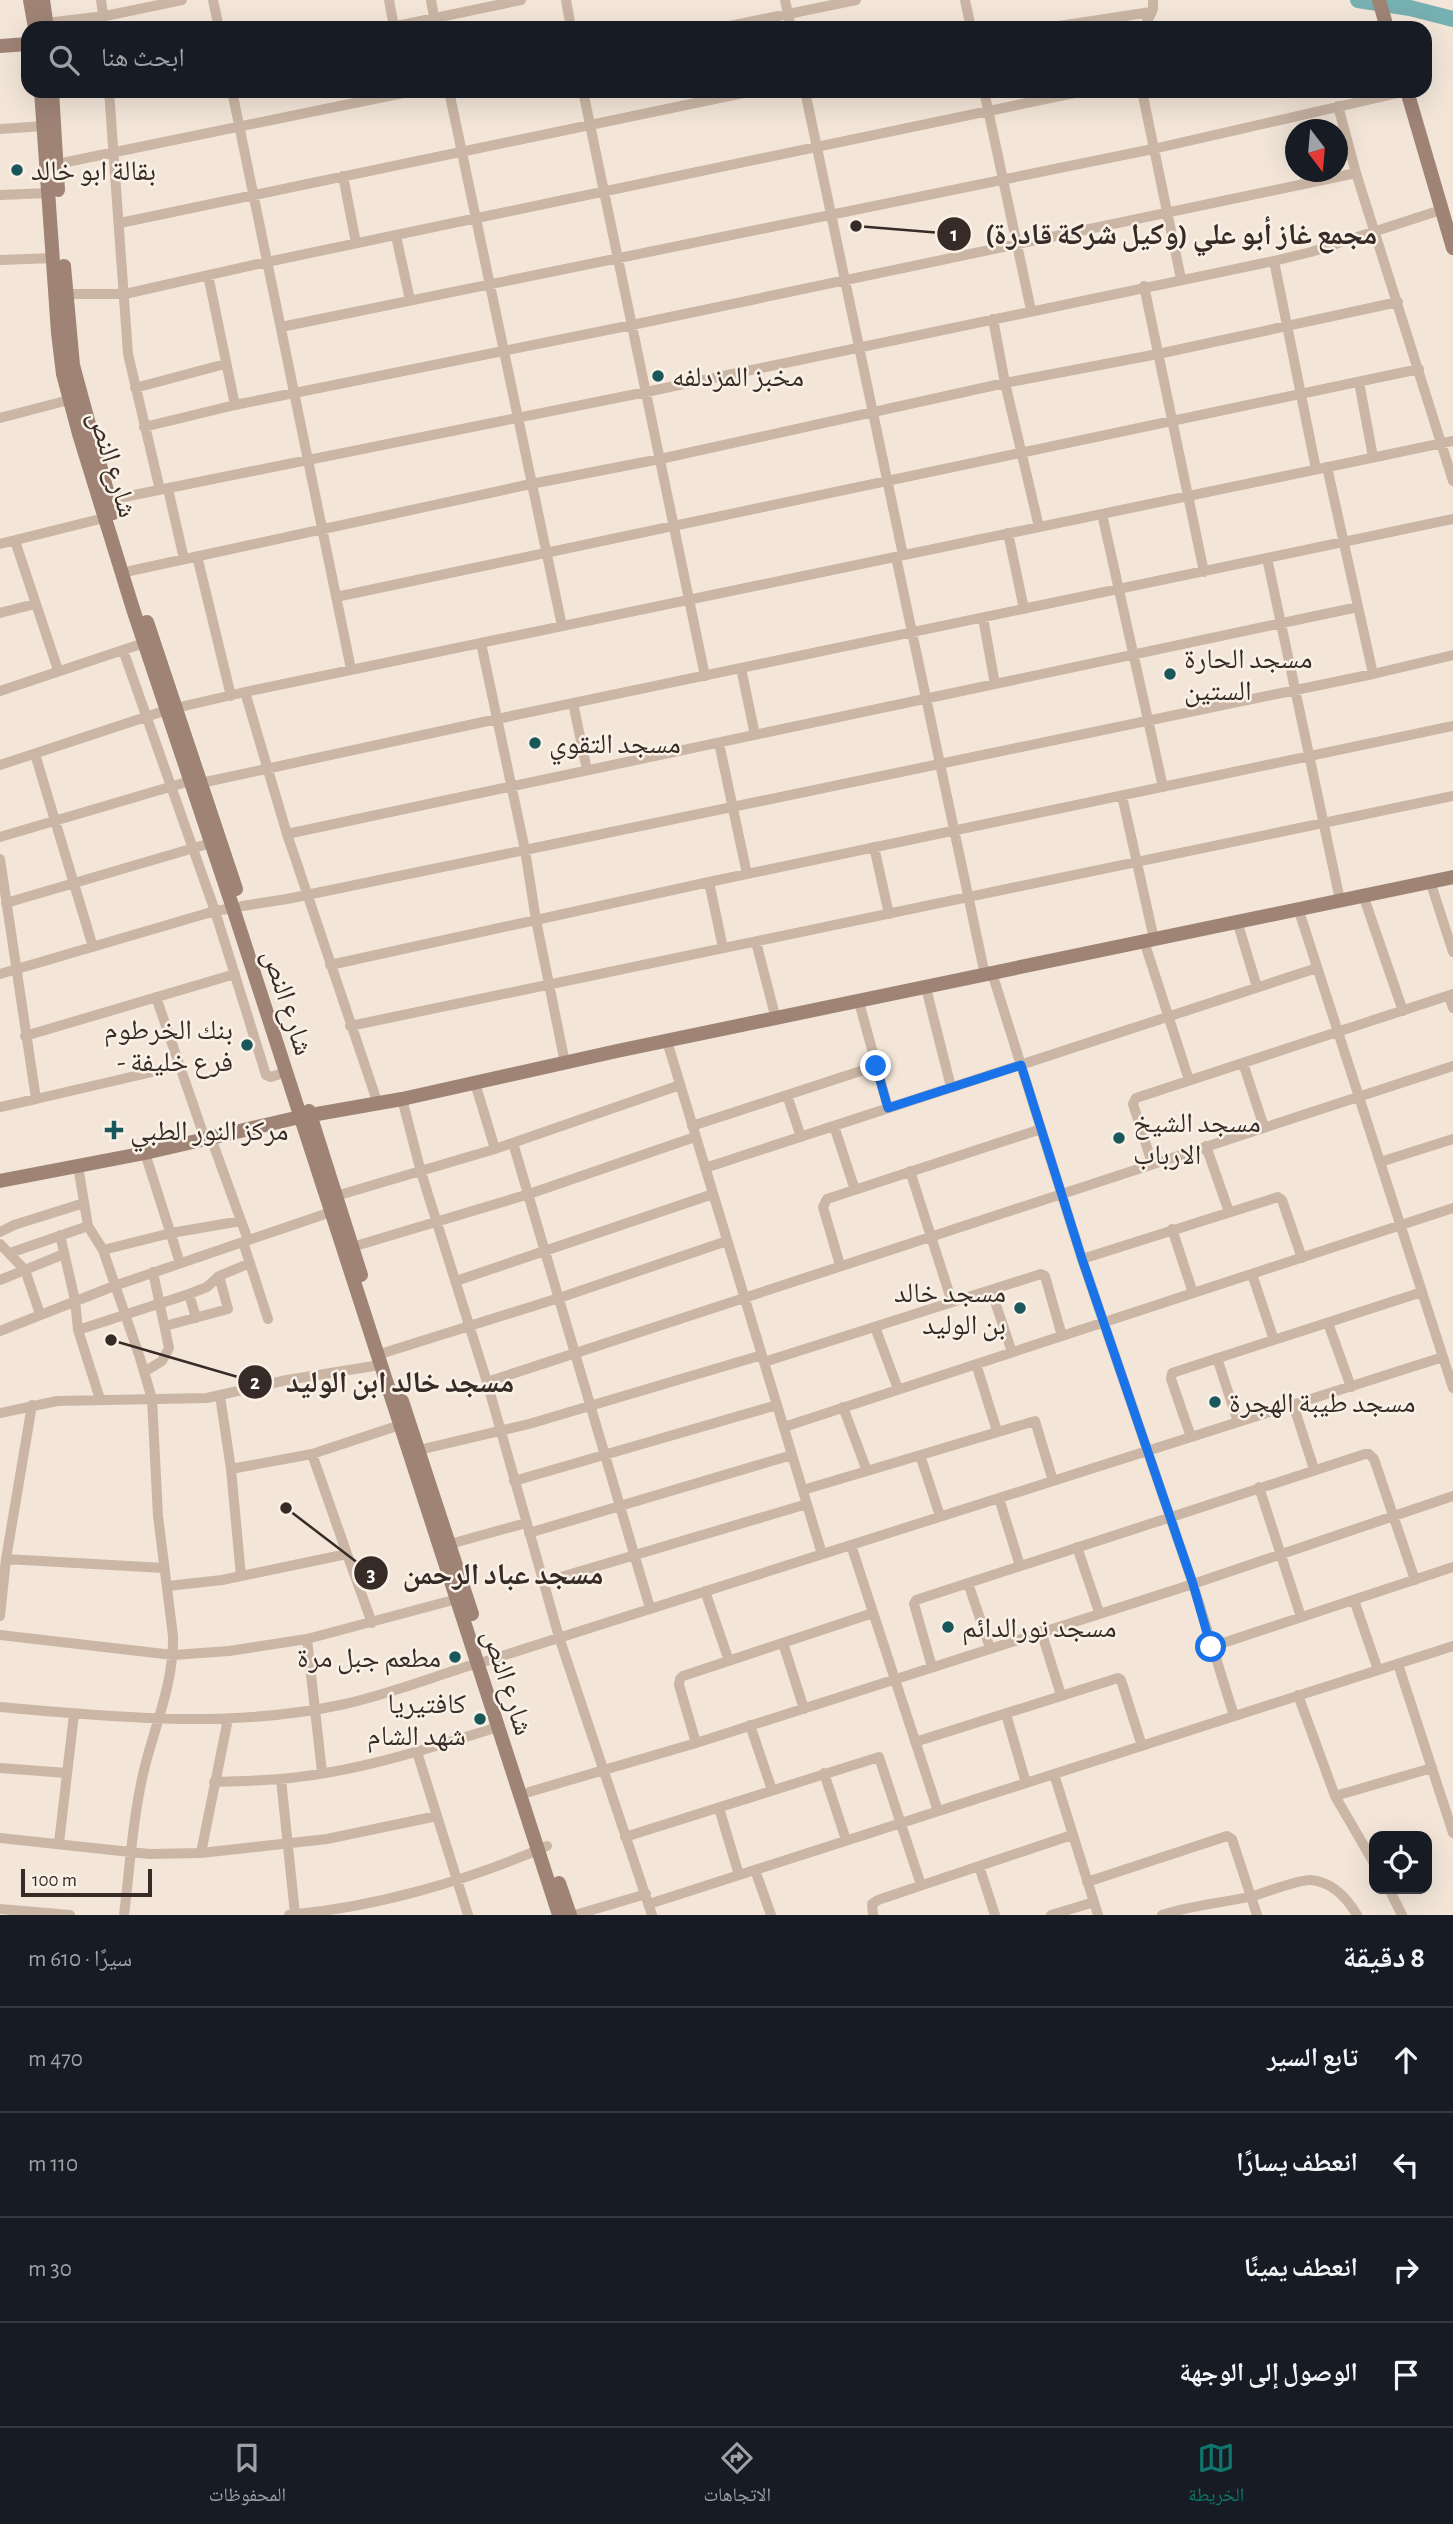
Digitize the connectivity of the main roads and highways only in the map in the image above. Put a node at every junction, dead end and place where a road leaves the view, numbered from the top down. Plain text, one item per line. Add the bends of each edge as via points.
1 (30, 0) edge
2 (43, 0) edge
3 (1379, 0) edge
4 (40, 21) edge
5 (43, 21) edge
6 (1385, 21) edge
7 (21, 44) edge
8 (0, 46) edge
9 (42, 98) edge
10 (52, 98) edge
11 (1409, 98) edge
12 (1446, 216) edge
13 (1453, 248) edge
14 (172, 709) junction
15 (196, 782) junction
16 (1453, 877) edge
17 (237, 907) junction
18 (305, 1116) junction
19 (0, 1181) edge
20 (381, 1357) junction
21 (421, 1472) junction
22 (482, 1662) junction
23 (542, 1848) junction
24 (559, 1915) edge
25 (570, 1915) edge

1 - 4 main road
2 - 5 main road
3 - 6 main road
7 - 8 main road
9 - 14 main road, شارع النص via 58,332 69,400 144,643
10 - 14 main road, شارع النص via 73,365
11 - 12 main road
12 - 13 main road
14 - 15 main road, شارع النص
15 - 17 main road, شارع النص
15 - 17 main road, شارع النص via 211,843
16 - 18 main road
17 - 18 main road, شارع النص
17 - 18 main road, شارع النص via 270,1027
18 - 19 main road
18 - 20 main road, شارع النص via 331,1212
18 - 20 main road, شارع النص via 336,1196
20 - 21 main road, شارع النص via 400,1425
20 - 21 main road, شارع النص via 419,1450
21 - 22 main road, شارع النص via 457,1599
21 - 22 main road, شارع النص via 450,1544
22 - 23 main road, شارع النص via 498,1727
22 - 23 main road, شارع النص via 529,1791
23 - 24 main road, شارع النص
23 - 25 main road, شارع النص

